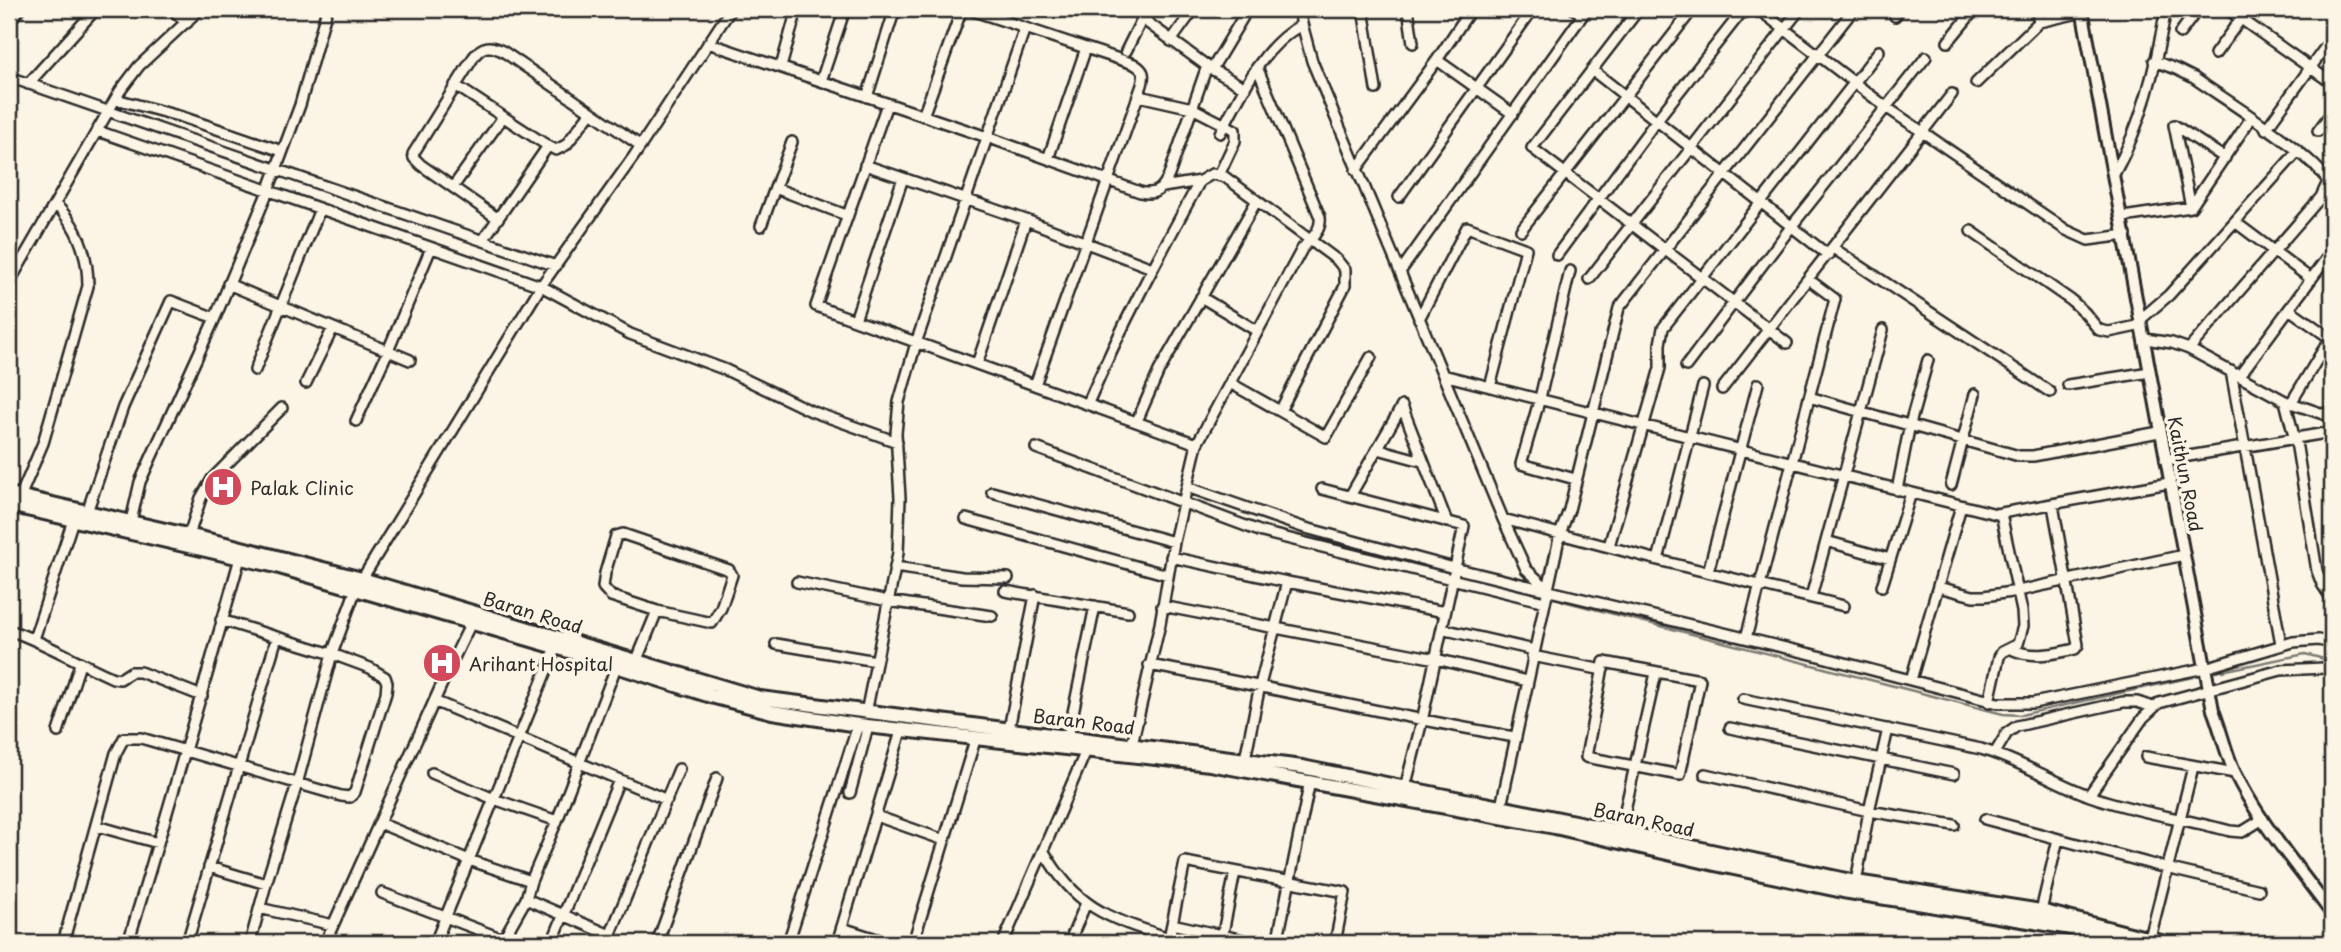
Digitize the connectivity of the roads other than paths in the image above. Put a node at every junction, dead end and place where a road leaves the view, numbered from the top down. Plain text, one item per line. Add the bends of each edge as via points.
1 (20, 9) edge
2 (96, 9) edge
3 (172, 9) edge
4 (200, 9) edge
5 (327, 9) edge
6 (731, 9) edge
7 (797, 9) edge
8 (845, 9) edge
9 (895, 9) edge
10 (962, 9) edge
11 (968, 9) edge
12 (1194, 9) edge
13 (1298, 9) edge
14 (1363, 9) edge
15 (1408, 9) edge
16 (1471, 9) edge
17 (1533, 9) edge
18 (1574, 9) edge
19 (1639, 9) edge
20 (1693, 9) edge
21 (1744, 9) edge
22 (1758, 9) edge
23 (1800, 9) edge
24 (1854, 9) edge
25 (1975, 9) edge
26 (2036, 9) edge
27 (2166, 9) edge
28 (2198, 9) edge
29 (2227, 9) edge
30 (2248, 9) edge
31 (2082, 10) edge
32 (1585, 12) edge
33 (1143, 13) edge
34 (1243, 17) dead end
35 (2241, 19) junction
36 (9, 21) edge
37 (2039, 22) junction
38 (187, 23) junction
39 (1301, 25) junction
40 (1025, 28) junction
41 (1784, 29) junction
42 (2180, 33) dead end
43 (2332, 38) edge
44 (1171, 41) junction
45 (1948, 42) dead end
46 (708, 43) junction
47 (1413, 43) dead end
48 (1086, 48) junction
49 (1126, 51) dead end
50 (1879, 51) dead end
51 (1817, 54) junction
52 (2215, 54) dead end
53 (1926, 57) dead end
54 (1437, 60) junction
55 (2154, 61) junction
56 (780, 67) junction
57 (1210, 67) junction
58 (1257, 67) junction
59 (2310, 68) junction
60 (1592, 70) junction
61 (9, 77) edge
62 (821, 81) junction
63 (1853, 82) junction
64 (1976, 83) dead end
65 (2332, 83) edge
66 (27, 84) junction
67 (455, 85) junction
68 (1245, 88) junction
69 (1376, 89) dead end
70 (1477, 89) junction
71 (1952, 94) dead end
72 (1139, 96) junction
73 (1625, 96) junction
74 (867, 97) junction
75 (116, 99) junction
76 (887, 104) junction
77 (1886, 107) junction
78 (1192, 108) junction
79 (2332, 111) edge
80 (108, 112) junction
81 (591, 112) junction
82 (1513, 114) junction
83 (923, 116) junction
84 (503, 117) junction
85 (2251, 118) junction
86 (1656, 121) junction
87 (1225, 124) junction
88 (2266, 129) junction
89 (98, 131) junction
90 (2318, 131) dead end
91 (1220, 133) dead end
92 (1923, 133) junction
93 (987, 137) junction
94 (792, 142) dead end
95 (548, 146) junction
96 (641, 146) junction
97 (1691, 149) junction
98 (282, 150) junction
99 (2298, 151) junction
100 (2225, 158) junction
101 (1048, 159) junction
102 (865, 165) junction
103 (275, 169) junction
104 (1356, 170) junction
105 (1565, 174) junction
106 (2114, 174) junction
107 (1219, 175) junction
108 (1724, 175) junction
109 (903, 178) junction
110 (1109, 181) junction
111 (1200, 181) junction
112 (453, 187) junction
113 (1163, 187) junction
114 (775, 188) junction
115 (268, 191) junction
116 (1399, 197) dead end
117 (1598, 198) junction
118 (967, 201) junction
119 (1256, 202) junction
120 (1760, 203) junction
121 (55, 204) junction
122 (2191, 207) junction
123 (320, 209) junction
124 (846, 215) junction
125 (2123, 217) junction
126 (497, 218) junction
127 (1026, 220) junction
128 (2235, 222) junction
129 (1632, 223) junction
130 (761, 226) dead end
131 (1791, 227) junction
132 (1521, 230) dead end
133 (1971, 231) dead end
134 (2126, 235) junction
135 (483, 240) junction
136 (1309, 241) junction
137 (1088, 242) junction
138 (431, 247) junction
139 (1665, 249) junction
140 (1830, 251) junction
141 (2274, 251) junction
142 (2332, 251) edge
143 (1557, 255) dead end
144 (556, 266) junction
145 (1152, 268) junction
146 (1570, 271) dead end
147 (1400, 272) junction
148 (1702, 277) junction
149 (1589, 279) dead end
150 (1808, 279) junction
151 (2311, 279) junction
152 (9, 283) edge
153 (228, 284) junction
154 (541, 286) junction
155 (1201, 297) junction
156 (1735, 303) junction
157 (280, 306) junction
158 (2288, 309) junction
159 (215, 318) junction
160 (1419, 319) junction
161 (855, 320) junction
162 (2141, 322) junction
163 (332, 328) junction
164 (1769, 329) junction
165 (1883, 330) dead end
166 (1257, 331) junction
167 (2145, 340) junction
168 (2330, 342) edge
169 (916, 343) junction
170 (1787, 343) dead end
171 (2189, 349) junction
172 (388, 351) junction
173 (1371, 358) dead end
174 (410, 360) dead end
175 (1928, 360) dead end
176 (978, 364) junction
177 (1686, 366) dead end
178 (255, 370) dead end
179 (2150, 372) junction
180 (2236, 373) junction
181 (1443, 375) junction
182 (306, 383) dead end
183 (1230, 383) junction
184 (1758, 384) dead end
185 (1035, 385) junction
186 (2068, 385) dead end
187 (1703, 386) dead end
188 (1490, 387) junction
189 (1722, 389) dead end
190 (2050, 392) dead end
191 (1975, 394) dead end
192 (1809, 397) junction
193 (1540, 398) junction
194 (2288, 402) junction
195 (1088, 403) junction
196 (282, 408) dead end
197 (1280, 411) junction
198 (1592, 411) junction
199 (1860, 411) junction
200 (2332, 416) edge
201 (356, 421) dead end
202 (1136, 421) junction
203 (1910, 425) junction
204 (1644, 426) junction
205 (2160, 432) junction
206 (2332, 432) edge
207 (1690, 437) junction
208 (1962, 438) junction
209 (2294, 438) junction
210 (897, 442) junction
211 (1197, 444) junction
212 (2244, 446) junction
213 (1036, 449) dead end
214 (1378, 449) junction
215 (1740, 450) junction
216 (2165, 460) junction
217 (1422, 461) junction
218 (1792, 463) junction
219 (1844, 476) junction
220 (1575, 479) junction
221 (2169, 483) junction
222 (1951, 485) dead end
223 (1187, 486) junction
224 (1322, 489) dead end
225 (1897, 490) junction
226 (992, 492) dead end
227 (1911, 493) junction
228 (1350, 496) junction
229 (12, 499) edge
230 (1183, 503) junction
231 (2053, 505) junction
232 (1961, 506) junction
233 (87, 512) junction
234 (2001, 514) junction
235 (966, 519) dead end
236 (1503, 519) junction
237 (73, 520) junction
238 (131, 522) junction
239 (1447, 522) junction
240 (1559, 534) junction
241 (189, 535) junction
242 (1826, 541) junction
243 (1174, 542) junction
244 (1609, 546) junction
245 (2184, 555) junction
246 (1171, 557) junction
247 (240, 558) junction
248 (1890, 559) junction
249 (1658, 560) junction
250 (895, 567) junction
251 (1454, 568) junction
252 (1708, 572) junction
253 (1168, 575) junction
254 (1008, 578) dead end
255 (2067, 579) junction
256 (1452, 580) junction
257 (797, 582) dead end
258 (1287, 582) junction
259 (359, 584) junction
260 (1760, 584) junction
261 (1882, 586) dead end
262 (1938, 587) junction
263 (1548, 589) junction
264 (1005, 591) dead end
265 (2018, 591) junction
266 (1035, 595) junction
267 (1811, 597) junction
268 (2332, 598) edge
269 (888, 601) junction
270 (1545, 602) junction
271 (1095, 606) junction
272 (1162, 606) junction
273 (1844, 606) dead end
274 (657, 611) junction
275 (1128, 612) dead end
276 (1445, 612) junction
277 (992, 616) dead end
278 (221, 620) junction
279 (471, 623) junction
280 (1275, 627) junction
281 (1442, 629) junction
282 (9, 630) edge
283 (277, 638) junction
284 (1746, 638) junction
285 (34, 639) junction
286 (2332, 643) edge
287 (776, 644) dead end
288 (2281, 644) junction
289 (556, 647) junction
290 (2011, 649) junction
291 (1533, 653) junction
292 (332, 654) junction
293 (1436, 659) junction
294 (876, 661) junction
295 (636, 662) junction
296 (80, 664) junction
297 (1149, 665) junction
298 (616, 667) junction
299 (2205, 668) junction
300 (1603, 670) junction
301 (2332, 671) edge
302 (1656, 673) junction
303 (1527, 681) junction
304 (1911, 681) junction
305 (1260, 685) junction
306 (2208, 690) junction
307 (202, 696) junction
308 (1743, 699) dead end
309 (434, 701) junction
310 (1989, 702) junction
311 (2153, 707) junction
312 (864, 721) junction
313 (1422, 721) junction
314 (1730, 728) dead end
315 (902, 729) junction
316 (1009, 729) junction
317 (1888, 729) junction
318 (58, 732) dead end
319 (976, 737) junction
320 (1068, 737) junction
321 (1515, 737) junction
322 (519, 738) junction
323 (1132, 744) junction
324 (186, 751) junction
325 (1086, 751) junction
326 (1995, 753) junction
327 (2146, 757) dead end
328 (1245, 759) junction
329 (1881, 759) junction
330 (578, 761) junction
331 (240, 766) junction
332 (2193, 767) junction
333 (1634, 768) junction
334 (679, 769) dead end
335 (432, 773) dead end
336 (2235, 773) junction
337 (1705, 774) dead end
338 (1954, 774) dead end
339 (717, 778) dead end
340 (619, 780) junction
341 (1310, 781) junction
342 (297, 784) junction
343 (1405, 788) junction
344 (850, 793) dead end
345 (2089, 795) junction
346 (494, 799) junction
347 (667, 800) junction
348 (1869, 811) junction
349 (1499, 812) junction
350 (876, 816) junction
351 (1984, 819) dead end
352 (2179, 819) junction
353 (2263, 820) junction
354 (557, 821) junction
355 (379, 823) junction
356 (1954, 825) dead end
357 (97, 826) junction
358 (1620, 832) junction
359 (2058, 839) junction
360 (944, 840) junction
361 (158, 843) junction
362 (1043, 850) junction
363 (469, 860) junction
364 (209, 867) junction
365 (2166, 868) junction
366 (1235, 872) junction
367 (531, 881) junction
368 (1856, 882) junction
369 (1289, 883) junction
370 (265, 884) junction
371 (2259, 890) dead end
372 (382, 892) dead end
373 (526, 899) junction
374 (1086, 903) junction
375 (1949, 903) junction
376 (259, 908) junction
377 (2042, 911) junction
378 (2332, 914) edge
379 (563, 915) junction
380 (446, 917) junction
381 (333, 925) junction
382 (1172, 925) junction
383 (842, 928) junction
384 (2150, 938) junction
385 (609, 939) edge
386 (1222, 940) edge
387 (502, 941) edge
388 (1169, 941) edge
389 (328, 942) edge
390 (63, 943) edge
391 (128, 943) edge
392 (187, 943) edge
393 (250, 943) edge
394 (435, 943) edge
395 (552, 943) edge
396 (657, 943) edge
397 (788, 943) edge
398 (837, 943) edge
399 (889, 943) edge
400 (913, 943) edge
401 (1003, 943) edge
402 (1069, 943) edge
403 (1257, 943) edge
404 (1277, 943) edge
405 (1335, 943) edge
406 (2125, 943) edge
407 (2165, 943) edge

1 - 36 street
2 - 66 street
3 - 38 street
4 - 38 street
5 - 98 street
6 - 46 street
7 - 56 street
8 - 62 street
9 - 74 street
10 - 83 street
11 - 40 street
12 - 44 street
13 - 39 street
14 - 69 street
15 - 47 street
16 - 54 street
17 - 70 street
18 - 32 street
19 - 60 street
20 - 73 street
21 - 86 street
22 - 41 street
23 - 41 street
24 - 51 street
25 - 45 street
26 - 37 street
27 - 55 street
28 - 42 street
29 - 35 street
30 - 35 street
31 - 37 street
31 - 106 street, Kaithun Road
32 - 82 street
33 - 44 street via 1147,23
33 - 49 street
34 - 57 street
35 - 52 street
35 - 59 street
37 - 64 street
38 - 75 street via 139,66
39 - 58 street via 1280,39
39 - 104 street
40 - 48 street
40 - 93 street
41 - 51 street
41 - 97 street
43 - 59 street
44 - 57 street
46 - 56 street
46 - 96 street
48 - 72 street via 1141,69 1144,77
48 - 101 street
50 - 63 street
51 - 63 street
51 - 108 street
53 - 77 street
54 - 70 street
54 - 104 street
55 - 85 street via 2194,78
55 - 106 street via 2133,135
56 - 62 street
57 - 68 street
57 - 78 street
58 - 68 street
58 - 136 street via 1320,217 1320,227
59 - 65 street
59 - 88 street
60 - 73 street
60 - 105 street via 1532,148
61 - 66 street
62 - 74 street
63 - 77 street
63 - 120 street
66 - 80 street
67 - 81 street via 477,52 490,46
67 - 84 street
67 - 112 street via 413,154
68 - 87 street
70 - 82 street
70 - 116 street
71 - 92 street
72 - 78 street
72 - 110 street
73 - 86 street
73 - 105 street
74 - 76 street
75 - 80 street
75 - 98 street
76 - 83 street
76 - 102 street
77 - 92 street
77 - 131 street
78 - 87 street
78 - 113 street
79 - 90 street
80 - 89 street
80 - 103 street
81 - 95 street via 566,145 556,150
81 - 96 street
82 - 147 street
83 - 93 street
84 - 95 street
84 - 112 street
85 - 88 street
85 - 100 street
86 - 97 street
86 - 117 street
87 - 91 street
87 - 107 street via 1235,130 1235,141
88 - 99 street
89 - 115 street
89 - 121 street
92 - 134 street via 2076,236 2095,240
92 - 140 street
93 - 101 street
93 - 118 street
94 - 114 street
95 - 126 street
96 - 144 street
97 - 108 street
97 - 129 street
98 - 103 street
99 - 128 street
99 - 141 street via 2325,175 2328,185
100 - 122 street
100 - 122 street via 2174,125
101 - 110 street
102 - 109 street
102 - 124 street
103 - 115 street
103 - 135 street
104 - 147 street
105 - 117 street
105 - 132 street
106 - 125 street, Kaithun Road
107 - 111 street via 1209,174
107 - 119 street
108 - 120 street
108 - 139 street
109 - 118 street
109 - 161 street
110 - 113 street via 1147,194
110 - 137 street
111 - 113 street
111 - 145 street
112 - 126 street
114 - 124 street
114 - 130 street
115 - 123 street
115 - 153 street
117 - 129 street
117 - 143 street
118 - 127 street
118 - 169 street
119 - 136 street
119 - 155 street
120 - 131 street
120 - 148 street
121 - 152 street
121 - 229 street via 76,228 88,286 43,443
122 - 125 street
123 - 138 street
123 - 157 street
124 - 161 street via 816,306
125 - 134 street, Kaithun Road
126 - 135 street
127 - 137 street
127 - 176 street
128 - 141 street
128 - 162 street
129 - 139 street
129 - 149 street
131 - 140 street
131 - 156 street
133 - 162 street via 2072,301 2099,330 2109,332
134 - 162 street, Kaithun Road
135 - 144 street
136 - 166 street
136 - 197 street via 1343,266 1345,286
137 - 145 street
137 - 185 street
138 - 154 street
138 - 172 street
139 - 148 street
139 - 198 street via 1619,308
140 - 150 street
140 - 190 street
141 - 151 street
141 - 171 street
142 - 151 street
144 - 154 street
145 - 195 street
146 - 193 street
147 - 160 street
148 - 156 street
148 - 204 street via 1663,328 1660,368
150 - 164 street
150 - 192 street via 1835,299
151 - 158 street
153 - 157 street
153 - 159 street
154 - 210 street via 631,334 726,370 811,411
154 - 259 street
155 - 166 street
155 - 202 street
156 - 164 street
156 - 177 street
157 - 163 street
157 - 178 street
158 - 168 street
158 - 180 street
159 - 233 street via 171,301 123,407
159 - 238 street via 140,482
160 - 181 street
160 - 188 street via 1467,228 1525,249
161 - 169 street
162 - 167 street, Kaithun Road
163 - 172 street
163 - 182 street
164 - 170 street
164 - 189 street
165 - 199 street
166 - 183 street
167 - 171 street
167 - 179 street, Kaithun Road
168 - 194 street
169 - 176 street
169 - 210 street via 899,402
171 - 180 street
172 - 174 street
172 - 201 street
173 - 197 street via 1326,436
175 - 203 street
176 - 185 street
179 - 186 street
179 - 205 street, Kaithun Road
180 - 194 street
180 - 212 street
181 - 188 street
181 - 236 street
183 - 197 street
183 - 211 street
184 - 215 street
185 - 195 street
187 - 207 street
188 - 193 street
191 - 208 street
192 - 199 street
192 - 218 street
193 - 198 street
193 - 220 street via 1521,464
194 - 200 street
194 - 209 street
195 - 202 street
196 - 241 street via 214,477 201,498
198 - 204 street
198 - 220 street
199 - 203 street
199 - 219 street
202 - 211 street
203 - 208 street
203 - 225 street
204 - 207 street
204 - 244 street
205 - 208 street via 2026,456
205 - 216 street, Kaithun Road
206 - 209 street
207 - 215 street
207 - 249 street
208 - 222 street
209 - 212 street
209 - 268 street via 2317,570
210 - 250 street via 900,498
211 - 223 street
212 - 216 street
212 - 288 street
213 - 230 street
214 - 217 street
214 - 217 street via 1402,406
214 - 228 street
215 - 218 street
215 - 252 street
216 - 221 street, Kaithun Road
217 - 239 street
218 - 219 street
218 - 260 street
219 - 225 street
219 - 242 street
220 - 240 street
221 - 231 street
221 - 245 street, Kaithun Road
223 - 230 street
223 - 251 street via 1302,527
224 - 228 street
225 - 227 street
226 - 243 street
227 - 232 street
227 - 248 street
228 - 239 street
229 - 233 main road, Baran Road
229 - 237 main road, Baran Road
230 - 243 street
230 - 256 street via 1262,531
231 - 234 street
231 - 255 street
232 - 234 street
232 - 262 street
233 - 238 main road, Baran Road
234 - 265 street
235 - 253 street
236 - 240 street
236 - 263 street via 1526,569
237 - 247 main road, Baran Road
237 - 285 street
238 - 241 main road, Baran Road
239 - 251 street via 1464,526
240 - 244 street
240 - 263 street
241 - 259 main road, Baran Road
242 - 248 street
242 - 267 street
243 - 246 street
244 - 249 street
245 - 255 street
245 - 299 street, Kaithun Road
246 - 253 street
246 - 258 street
247 - 259 main road, Baran Road
247 - 278 street
248 - 261 street
249 - 252 street
250 - 254 street
250 - 269 street
251 - 256 street
251 - 263 street
252 - 260 street
253 - 272 street
255 - 265 street
255 - 290 street via 2077,648 2040,656
256 - 270 street
256 - 276 street
257 - 269 street
258 - 276 street
258 - 280 street
259 - 279 main road, Baran Road
259 - 292 street
259 - 295 main road, Baran Road
260 - 267 street
260 - 284 street
262 - 265 street via 1979,596
262 - 304 street
263 - 270 street
263 - 284 street
264 - 266 street
265 - 290 street via 2023,626 2018,644
266 - 271 street
266 - 316 street
267 - 273 street
269 - 277 street
269 - 294 street
270 - 291 street
271 - 275 street
271 - 320 street
272 - 280 street
272 - 297 street
274 - 274 street via 611,596 603,587 617,537 623,534 729,570 732,575 712,623
274 - 295 street
276 - 281 street
278 - 283 street
278 - 307 street
279 - 289 main road, Baran Road
279 - 309 street
280 - 293 street
280 - 305 street
281 - 291 street
281 - 293 street
282 - 285 street
283 - 292 street
283 - 331 street
284 - 304 street
285 - 296 street
286 - 288 street
287 - 294 street
288 - 299 street
289 - 298 main road, Baran Road
289 - 322 street
290 - 310 street via 1999,657
291 - 300 street
291 - 303 street
292 - 342 street
292 - 342 street via 381,674 387,683 386,693 354,794 341,796
293 - 303 street
293 - 313 street
294 - 312 street
295 - 312 main road, Baran Road via 760,698
296 - 307 street via 116,678 140,672
296 - 318 street
297 - 305 street
297 - 323 street
298 - 312 main road, Baran Road via 750,707 809,719
298 - 330 street
299 - 306 street, Kaithun Road
299 - 310 street via 2033,703
300 - 302 street via 1604,662
300 - 333 street via 1586,757
301 - 306 street via 2281,670
302 - 333 street
302 - 333 street via 1700,680 1680,775
303 - 321 street
304 - 310 street
305 - 313 street
305 - 328 street
306 - 311 street
306 - 336 street, Kaithun Road
307 - 324 street
308 - 317 street
309 - 322 street
309 - 355 street
311 - 326 street via 2123,702 2028,723 2009,730
311 - 345 street
312 - 315 main road, Baran Road
312 - 316 main road, Baran Road
312 - 344 street
312 - 397 street
313 - 321 street
313 - 343 street
314 - 329 street
315 - 319 main road, Baran Road
315 - 350 street
316 - 320 main road, Baran Road
317 - 326 street
317 - 329 street
319 - 325 main road, Baran Road
319 - 360 street
320 - 323 main road, Baran Road
321 - 349 street
322 - 330 street
322 - 346 street
323 - 328 main road, Baran Road
324 - 331 street
324 - 357 street via 124,738
324 - 361 street
325 - 341 main road, Baran Road via 1210,764
325 - 362 street
326 - 345 street
327 - 332 street
328 - 343 main road, Baran Road
329 - 338 street
329 - 348 street
330 - 340 street
330 - 354 street
331 - 342 street
331 - 364 street
332 - 336 street
332 - 352 street
333 - 358 street
334 - 347 street
335 - 346 street
336 - 353 street, Kaithun Road
337 - 348 street
339 - 396 street
340 - 347 street
340 - 379 street
341 - 349 main road, Baran Road
341 - 369 street
342 - 370 street
343 - 349 main road, Baran Road
345 - 352 street
346 - 354 street
346 - 363 street
347 - 385 street
348 - 356 street
348 - 368 street
349 - 358 main road, Baran Road
349 - 375 main road, Baran Road via 1843,891
350 - 360 street
350 - 383 street
351 - 359 street
352 - 353 street via 2237,832
352 - 365 street
353 - 378 street, Kaithun Road
354 - 367 street
355 - 363 street
355 - 381 street
357 - 361 street
357 - 390 street
358 - 368 main road, Baran Road
359 - 365 street
359 - 377 street
360 - 400 street
361 - 391 street
362 - 374 street via 1059,876
362 - 401 street
363 - 367 street
363 - 380 street
364 - 370 street
364 - 392 street
365 - 371 street
365 - 384 street
366 - 369 street
366 - 382 street via 1185,862
366 - 386 street
367 - 373 street
368 - 375 main road, Baran Road
369 - 404 street
369 - 405 street via 1345,892
370 - 376 street
372 - 380 street
373 - 379 street
373 - 387 street
374 - 388 street
374 - 402 street
375 - 377 main road, Baran Road
375 - 406 main road, Baran Road
376 - 381 street
376 - 393 street
377 - 384 main road, Baran Road
379 - 385 street
379 - 395 street
380 - 387 street
380 - 394 street
381 - 389 street
382 - 386 street
382 - 388 street
383 - 398 street
383 - 399 street
384 - 407 main road, Baran Road
386 - 403 street

